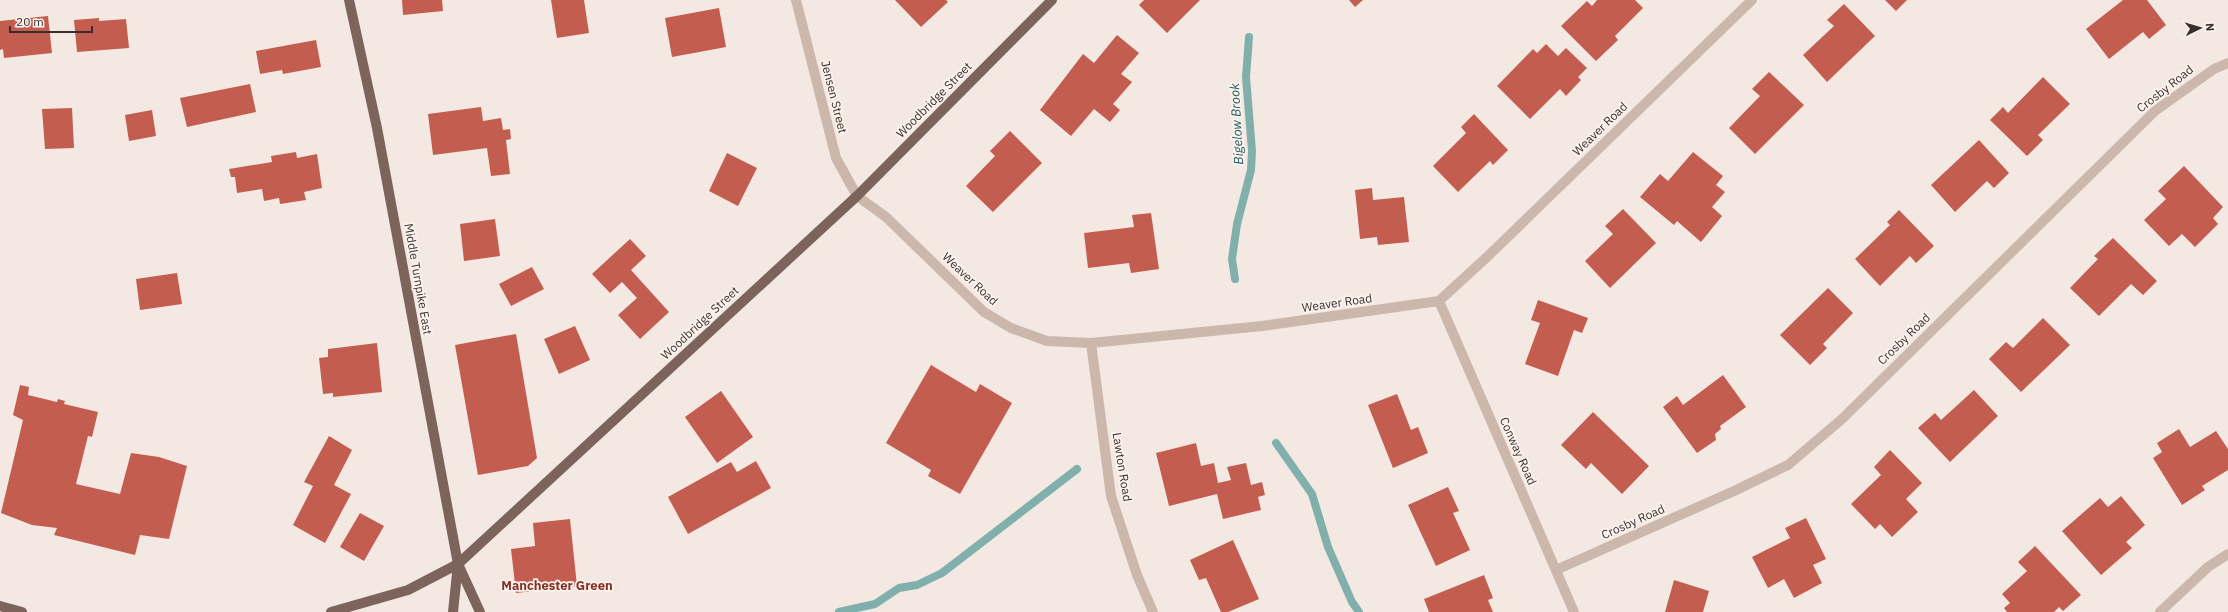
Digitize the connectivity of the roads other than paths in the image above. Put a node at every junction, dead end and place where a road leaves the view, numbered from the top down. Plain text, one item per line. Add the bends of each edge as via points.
1 (349, 0) edge
2 (796, 0) edge
3 (1052, 0) edge
4 (1752, 0) edge
5 (2228, 63) edge
6 (857, 196) junction
7 (1438, 301) junction
8 (1091, 343) junction
9 (2228, 554) edge
10 (458, 564) junction
11 (1556, 570) junction
12 (0, 606) edge
13 (22, 612) edge
14 (331, 612) edge
15 (453, 612) edge
16 (480, 612) edge
17 (1153, 612) edge
18 (1574, 612) edge
19 (2160, 612) edge

1 - 10 main road, Middle Turnpike East via 378,136
2 - 6 street, Jensen Street via 836,158
3 - 6 main road, Woodbridge Street
4 - 7 street, Weaver Road via 1487,257
5 - 11 street, Crosby Road via 2214,69 2155,111 1842,419 1788,465 1727,495
6 - 8 street, Weaver Road via 886,217 984,312 1011,328 1047,341
6 - 10 main road, Woodbridge Street
7 - 8 street, Weaver Road via 1262,326
7 - 11 street, Conway Road
8 - 17 street, Lawton Road via 1111,496 1137,575
9 - 19 street via 2208,567
10 - 14 main road, Woodbridge Street via 408,590
10 - 15 main road, Middle Turnpike East
10 - 16 main road, Middle Turnpike East
11 - 18 street, Conway Road
12 - 13 main road

